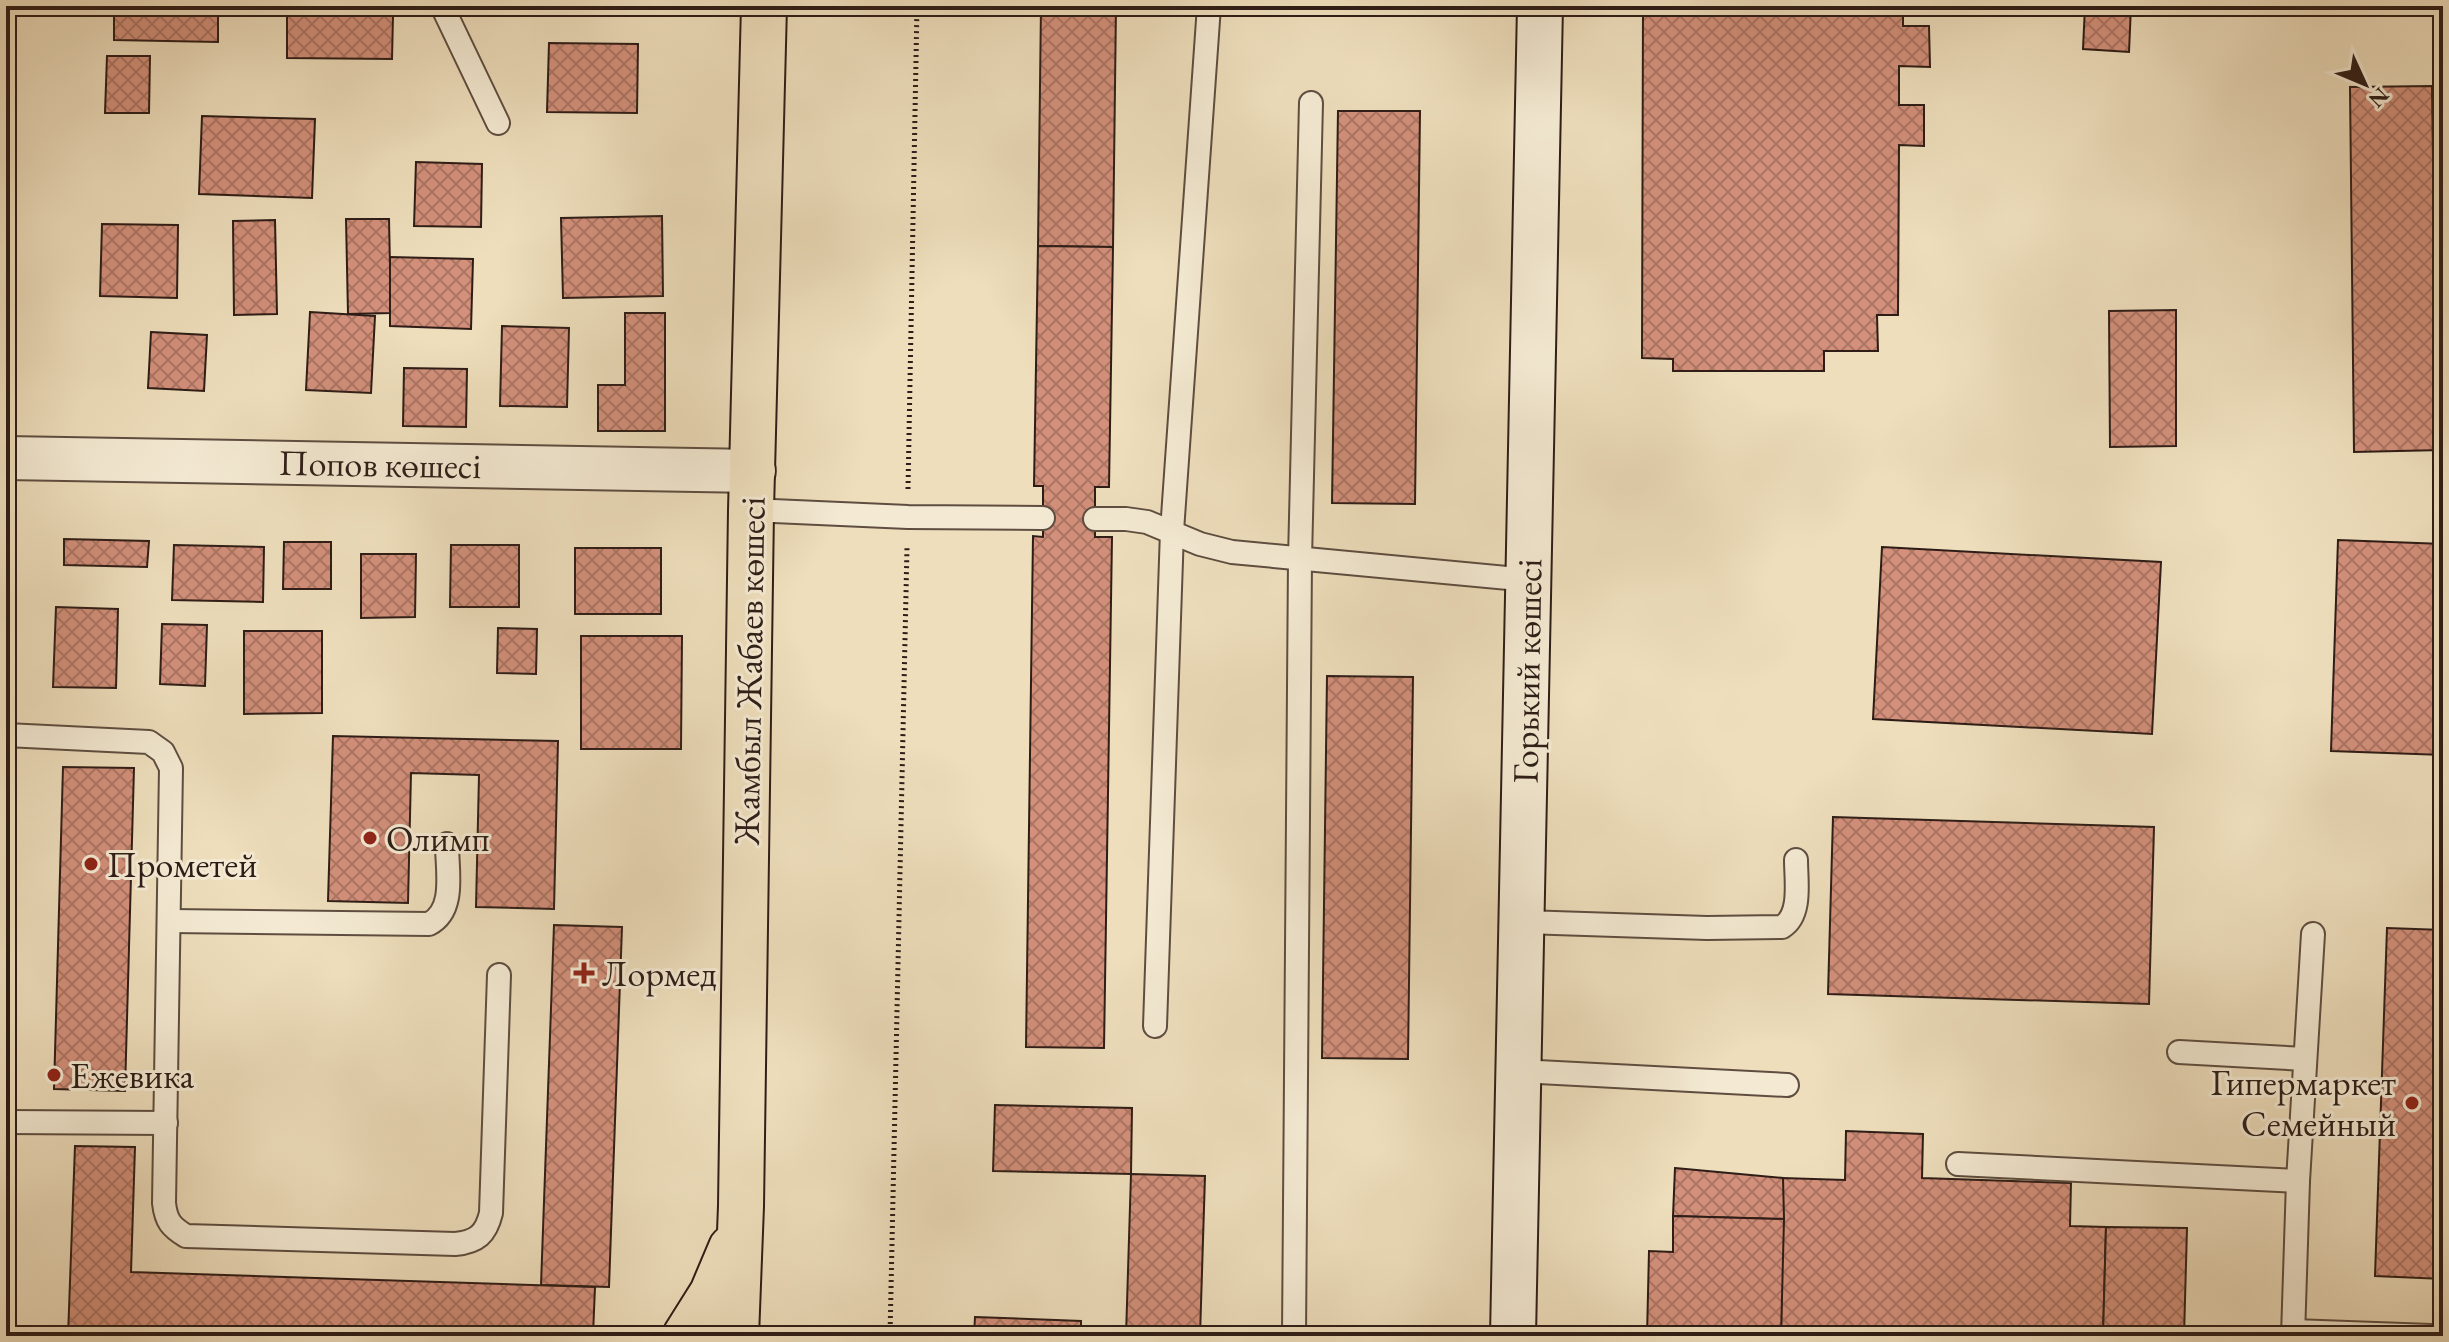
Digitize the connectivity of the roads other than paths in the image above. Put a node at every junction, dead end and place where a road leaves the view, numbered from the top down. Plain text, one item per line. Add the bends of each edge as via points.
1 (442, 6) edge
2 (764, 6) edge
3 (1209, 6) edge
4 (1540, 6) edge
5 (1311, 103) dead end
6 (498, 123) dead end
7 (6, 458) edge
8 (753, 490) junction
9 (1043, 518) dead end
10 (1095, 519) dead end
11 (1172, 531) junction
12 (1300, 559) junction
13 (1528, 580) junction
14 (6, 735) edge
15 (447, 844) dead end
16 (1796, 860) dead end
17 (170, 921) junction
18 (1522, 922) junction
19 (2313, 934) dead end
20 (499, 975) dead end
21 (1155, 1026) dead end
22 (2179, 1052) dead end
23 (2305, 1059) junction
24 (1519, 1071) junction
25 (1787, 1085) dead end
26 (6, 1122) edge
27 (166, 1123) junction
28 (1958, 1164) dead end
29 (2298, 1181) junction
30 (741, 1206) junction
31 (2293, 1334) edge
32 (685, 1336) edge
33 (736, 1336) edge
34 (1294, 1336) edge
35 (1513, 1336) edge
36 (2431, 1336) edge

1 - 6 lane
2 - 8 main road, Жамбыл Жабаев көшесі
3 - 11 lane
4 - 13 main road, Горький көшесі
5 - 12 lane
7 - 8 street, Попов көшесі
8 - 9 lane via 908,517
8 - 30 main road, Жамбыл Жабаев көшесі
10 - 11 lane via 1147,522
11 - 12 lane via 1232,552
11 - 21 lane
12 - 13 lane
12 - 34 lane
13 - 18 main road, Горький көшесі
14 - 17 lane via 149,742 163,752 172,786
15 - 17 lane via 446,908 429,924
16 - 18 lane via 1794,914 1782,927
17 - 27 lane
18 - 24 main road, Горький көшесі
19 - 23 lane
20 - 27 lane via 491,1213 481,1237 470,1243 186,1236 165,1217
22 - 23 lane
23 - 29 lane
24 - 25 lane
24 - 35 main road, Горький көшесі
26 - 27 lane
28 - 29 lane
29 - 31 lane
30 - 32 main road via 725,1267
30 - 33 main road, Жамбыл Жабаев көшесі
31 - 36 lane

